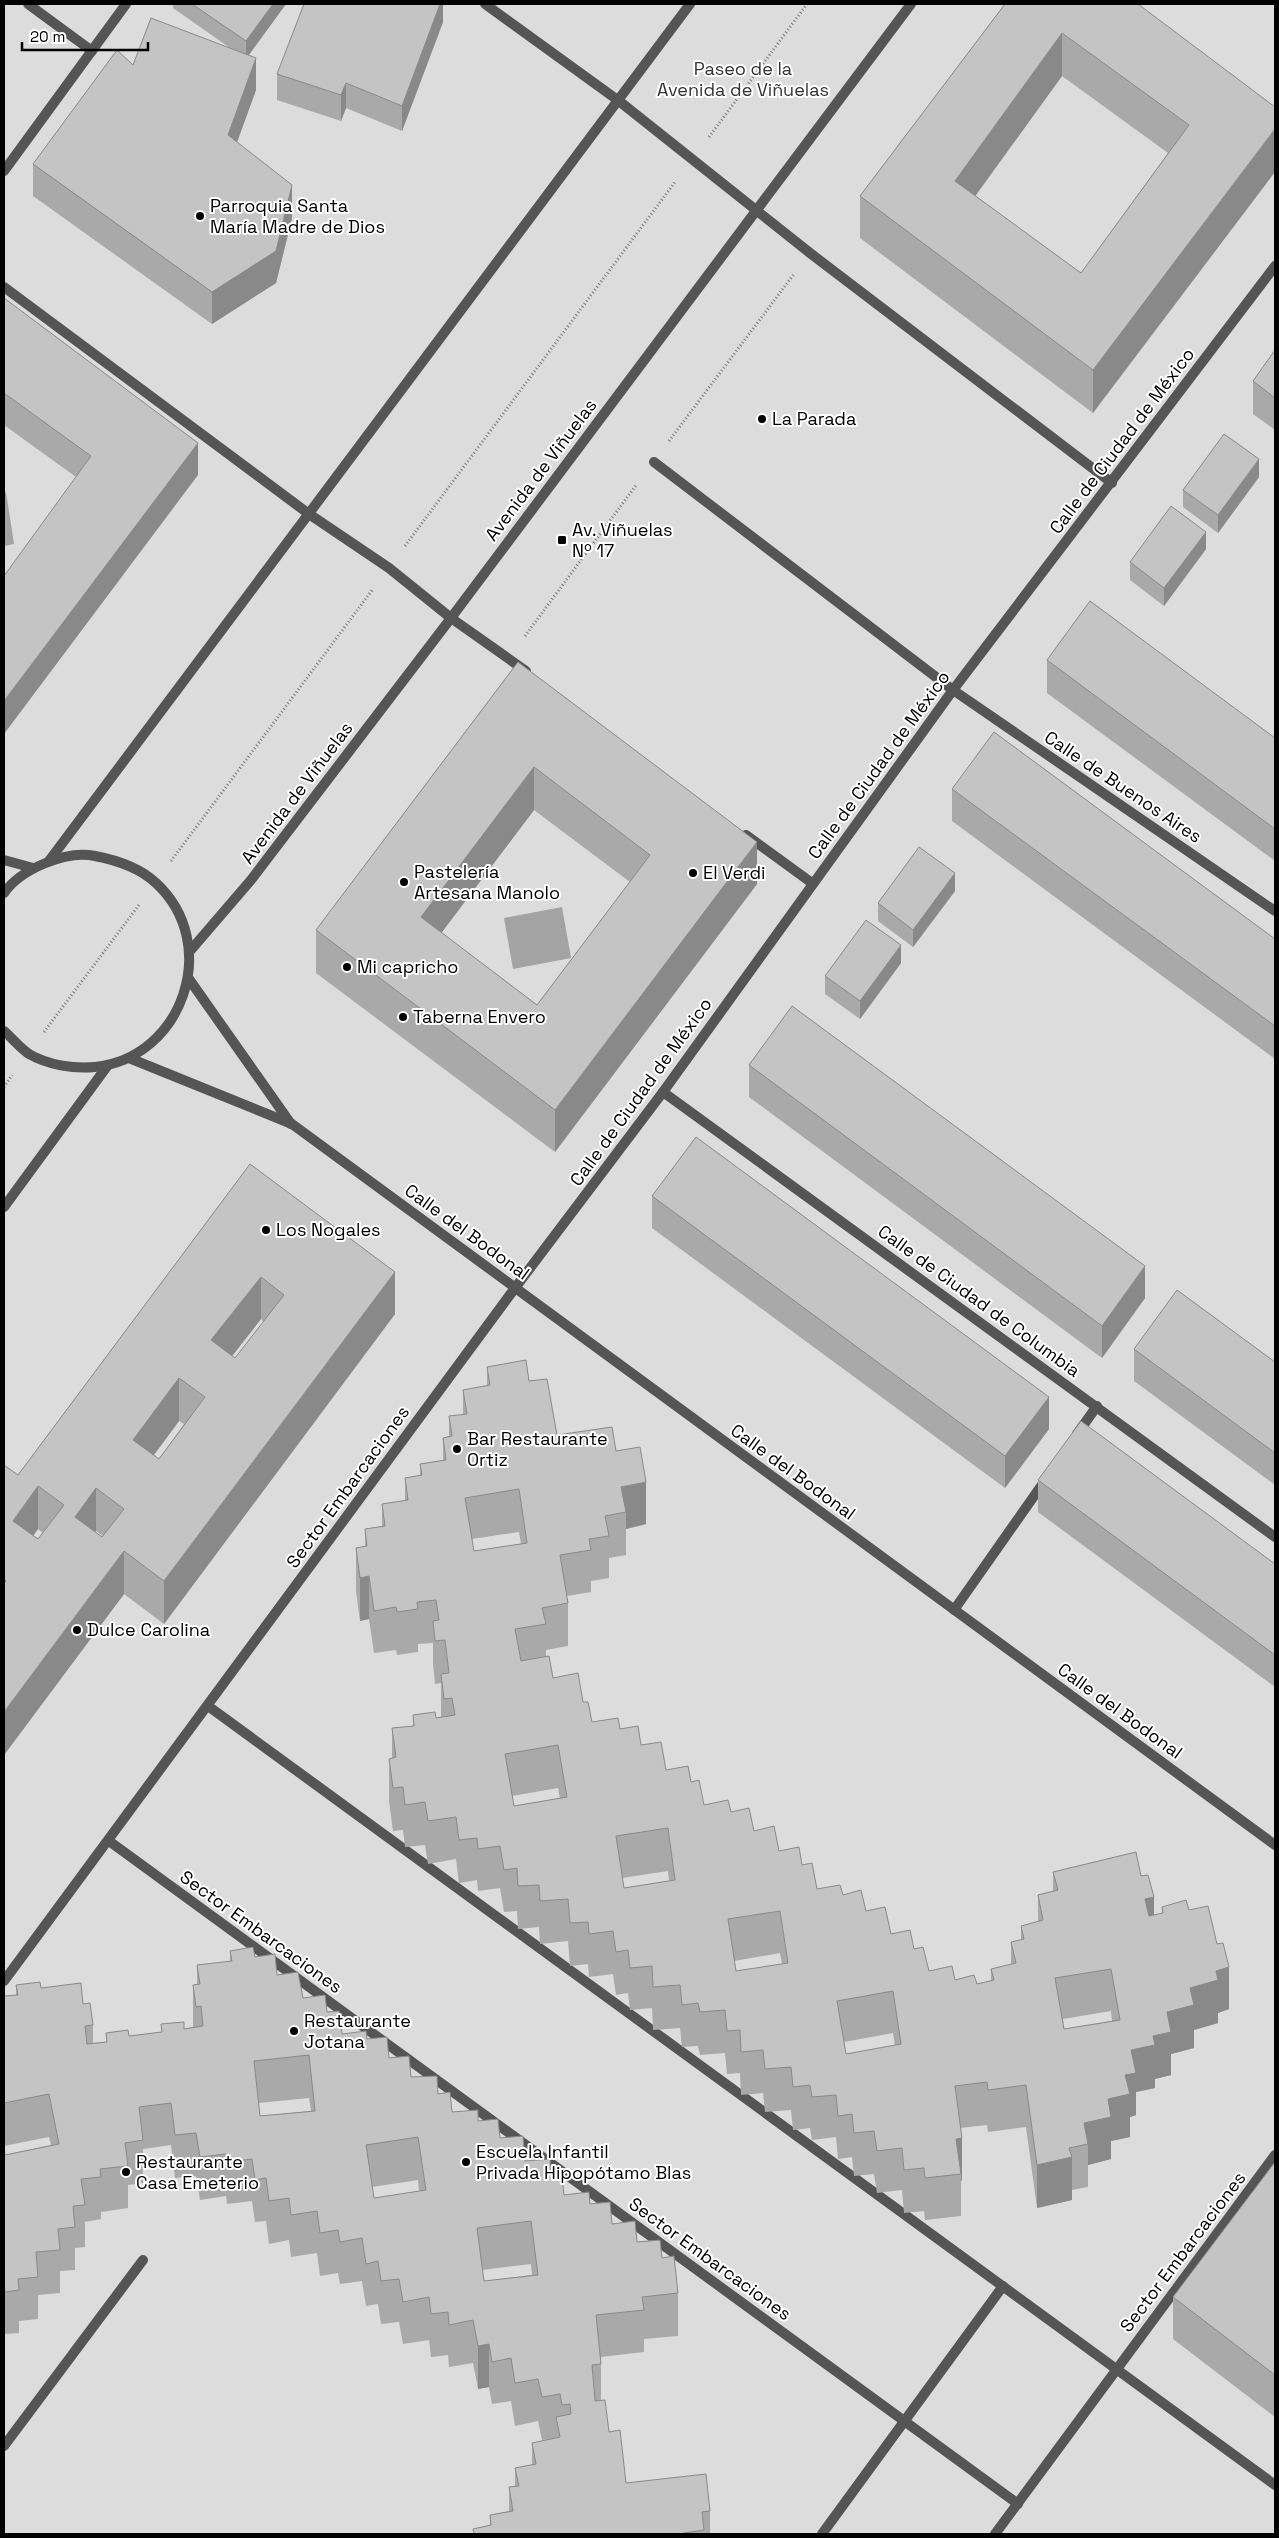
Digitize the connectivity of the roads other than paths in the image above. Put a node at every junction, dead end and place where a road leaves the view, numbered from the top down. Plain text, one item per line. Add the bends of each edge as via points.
1 (28, 4) edge
2 (126, 4) edge
3 (485, 4) edge
4 (690, 4) edge
5 (911, 4) edge
6 (92, 51) junction
7 (619, 101) junction
8 (4, 170) edge
9 (757, 211) junction
10 (1275, 266) edge
11 (4, 287) edge
12 (654, 462) dead end
13 (1112, 483) junction
14 (309, 514) junction
15 (451, 618) junction
16 (532, 676) edge
17 (953, 690) junction
18 (740, 830) edge
19 (4, 860) edge
20 (49, 861) junction
21 (33, 868) junction
22 (812, 883) junction
23 (4, 893) edge
24 (1275, 911) edge
25 (190, 951) junction
26 (189, 979) junction
27 (4, 1031) edge
28 (129, 1058) junction
29 (108, 1065) junction
30 (663, 1092) junction
31 (292, 1124) junction
32 (4, 1206) edge
33 (515, 1288) junction
34 (1097, 1406) junction
35 (1068, 1447) edge
36 (1051, 1471) edge
37 (1275, 1537) edge
38 (954, 1610) junction
39 (208, 1706) junction
40 (109, 1841) junction
41 (1275, 1845) edge
42 (4, 1981) edge
43 (1275, 2155) edge
44 (144, 2260) dead end
45 (1003, 2286) junction
46 (1117, 2369) junction
47 (904, 2421) junction
48 (4, 2446) edge
49 (1275, 2485) edge
50 (1018, 2504) junction
51 (822, 2534) edge
52 (995, 2534) edge

1 - 6 street
2 - 6 street
3 - 7 street
4 - 7 street
5 - 9 street, Avenida de Viñuelas
6 - 8 street
7 - 9 street
7 - 14 street
9 - 13 street
9 - 15 street, Avenida de Viñuelas
10 - 13 street, Calle de Ciudad de México
11 - 14 street
12 - 17 street, Calle de Buenos Aires
13 - 17 street, Calle de Ciudad de México
14 - 15 street via 389,568
14 - 20 street
15 - 16 street
15 - 25 street, Avenida de Viñuelas via 251,880
17 - 22 street, Calle de Ciudad de México
17 - 24 street, Calle de Buenos Aires
18 - 22 street
19 - 21 street
20 - 21 street
20 - 25 street via 86,854 118,861 156,882 183,923
21 - 23 street
22 - 30 street, Calle de Ciudad de México
25 - 26 street
26 - 28 street via 178,1011 158,1038
26 - 31 street, Calle del Bodonal
27 - 29 street via 28,1054 50,1063 79,1068
28 - 29 street
28 - 31 street, Calle del Bodonal
29 - 32 street
30 - 33 street, Calle de Ciudad de México
30 - 34 street, Calle de Ciudad de Columbia
31 - 33 street, Calle del Bodonal
33 - 38 street, Calle del Bodonal
33 - 39 street, Sector Embarcaciones
34 - 35 street
34 - 37 street, Calle de Ciudad de Columbia
36 - 38 street
38 - 41 street, Calle del Bodonal
39 - 40 street, Sector Embarcaciones
39 - 45 street
40 - 42 street, Sector Embarcaciones
40 - 47 street, Sector Embarcaciones
43 - 46 street, Sector Embarcaciones
44 - 48 street
45 - 46 street
45 - 47 street
46 - 49 street
46 - 50 street, Sector Embarcaciones
47 - 50 street, Sector Embarcaciones
47 - 51 street
50 - 52 street, Sector Embarcaciones

